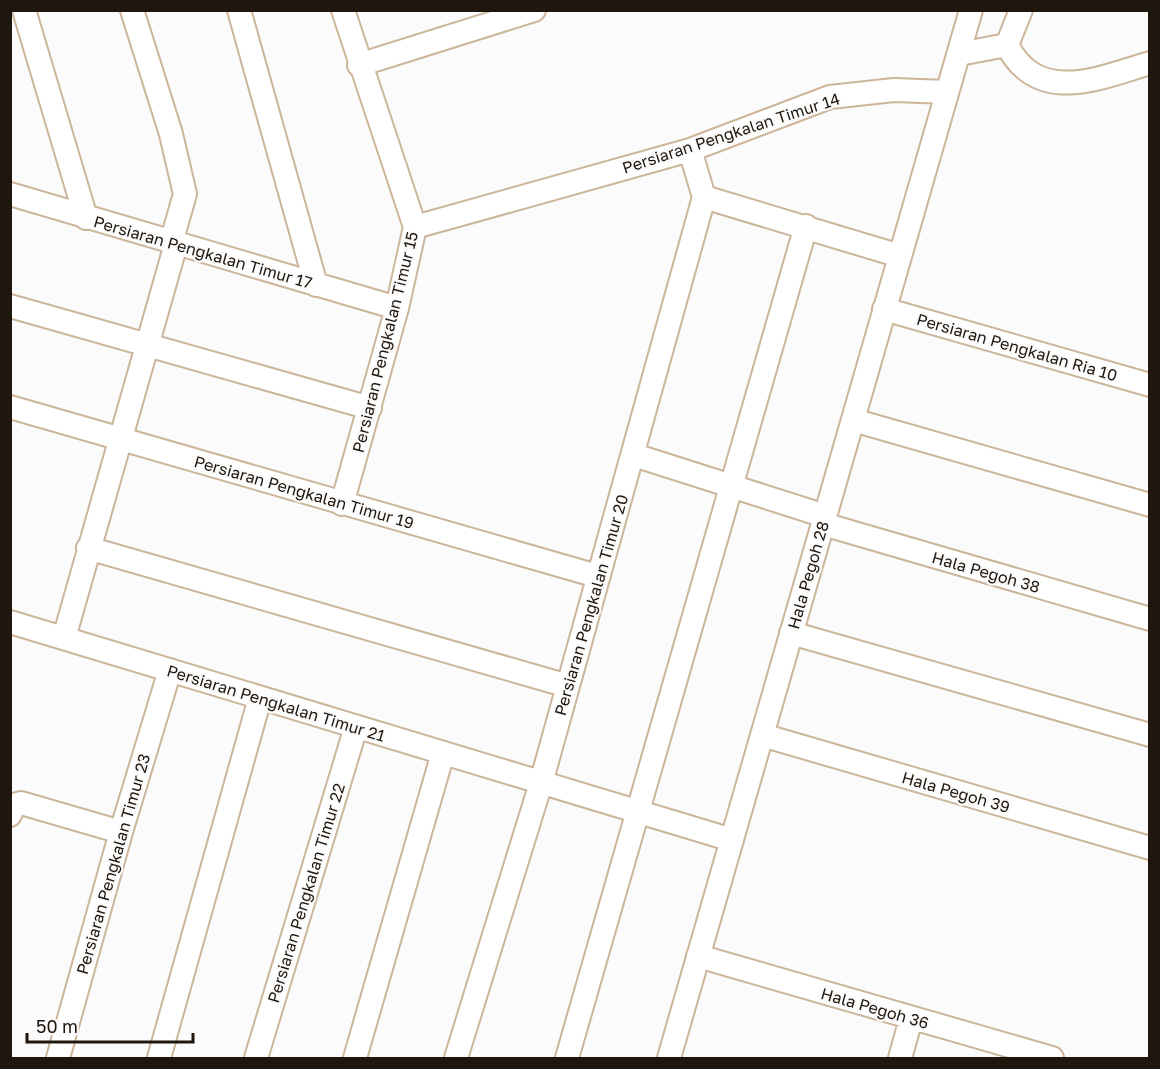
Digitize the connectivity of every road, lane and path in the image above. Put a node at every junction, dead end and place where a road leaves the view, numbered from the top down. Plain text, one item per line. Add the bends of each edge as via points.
1 (24, 10) edge
2 (132, 10) edge
3 (239, 10) edge
4 (343, 10) edge
5 (534, 10) edge
6 (971, 10) edge
7 (1021, 10) edge
8 (500, 15) edge
9 (1007, 45) junction
10 (959, 54) junction
11 (1149, 63) edge
12 (359, 65) junction
13 (947, 92) junction
14 (690, 150) junction
15 (10, 194) edge
16 (704, 197) junction
17 (86, 218) junction
18 (806, 226) junction
19 (415, 227) junction
20 (173, 244) junction
21 (900, 256) junction
22 (316, 285) junction
23 (10, 306) edge
24 (396, 308) junction
25 (884, 309) junction
26 (146, 345) junction
27 (1149, 385) edge
28 (10, 407) edge
29 (370, 408) junction
30 (853, 420) junction
31 (120, 439) junction
32 (634, 455) junction
33 (731, 488) junction
34 (342, 504) junction
35 (1149, 505) edge
36 (824, 520) junction
37 (88, 548) junction
38 (597, 576) junction
39 (1149, 619) edge
40 (10, 622) edge
41 (791, 633) junction
42 (64, 638) junction
43 (170, 670) junction
44 (568, 686) junction
45 (260, 698) junction
46 (356, 727) junction
47 (762, 735) junction
48 (1149, 735) edge
49 (443, 753) junction
50 (541, 783) junction
51 (639, 811) junction
52 (10, 815) edge
53 (121, 832) junction
54 (732, 840) junction
55 (1149, 848) edge
56 (698, 956) junction
57 (911, 1018) junction
58 (58, 1059) edge
59 (159, 1059) edge
60 (256, 1059) edge
61 (355, 1059) edge
62 (456, 1059) edge
63 (567, 1059) edge
64 (669, 1059) edge
65 (900, 1059) edge
66 (1052, 1059) edge

1 - 17 street
2 - 20 street via 171,134 185,194
3 - 22 street
4 - 12 street, Persiaran Pengkalan Timur 15
5 - 8 street
6 - 10 street, Hala Pegoh 28
7 - 9 street
8 - 12 street
9 - 10 street
9 - 11 street via 1015,60 1038,77 1081,84
10 - 13 street, Hala Pegoh 28
12 - 19 street, Persiaran Pengkalan Timur 15
13 - 14 street, Persiaran Pengkalan Timur 14 via 894,90 830,98
13 - 21 street, Hala Pegoh 28
14 - 16 street
14 - 19 street, Persiaran Pengkalan Timur 14
15 - 17 street, Persiaran Pengkalan Timur 17
16 - 18 street
16 - 32 street, Persiaran Pengkalan Timur 20
17 - 20 street, Persiaran Pengkalan Timur 17
18 - 21 street
18 - 33 street
19 - 24 street, Persiaran Pengkalan Timur 15
20 - 22 street, Persiaran Pengkalan Timur 17
20 - 26 street
21 - 25 street, Hala Pegoh 28
22 - 24 street, Persiaran Pengkalan Timur 17
23 - 26 street
24 - 29 street, Persiaran Pengkalan Timur 15
25 - 27 street, Persiaran Pengkalan Ria 10
25 - 30 street, Hala Pegoh 28
26 - 29 street
26 - 31 street
28 - 31 street, Persiaran Pengkalan Timur 19
29 - 34 street, Persiaran Pengkalan Timur 15
30 - 35 street
30 - 36 street, Hala Pegoh 28
31 - 34 street, Persiaran Pengkalan Timur 19
31 - 37 street
32 - 33 street, Hala Pegoh 38
32 - 38 street, Persiaran Pengkalan Timur 20
33 - 36 street, Hala Pegoh 38
33 - 51 street
34 - 38 street, Persiaran Pengkalan Timur 19
36 - 39 street, Hala Pegoh 38
36 - 41 street, Hala Pegoh 28
37 - 42 street
37 - 44 street
38 - 44 street, Persiaran Pengkalan Timur 20
40 - 42 street, Persiaran Pengkalan Timur 21
41 - 47 street, Hala Pegoh 28
41 - 48 street
42 - 43 street, Persiaran Pengkalan Timur 21
43 - 45 street, Persiaran Pengkalan Timur 21
43 - 53 street, Persiaran Pengkalan Timur 23
44 - 50 street, Persiaran Pengkalan Timur 20
45 - 46 street, Persiaran Pengkalan Timur 21
45 - 59 street
46 - 49 street, Persiaran Pengkalan Timur 21
46 - 60 street, Persiaran Pengkalan Timur 22
47 - 54 street, Hala Pegoh 28
47 - 55 street, Hala Pegoh 39
49 - 50 street, Persiaran Pengkalan Timur 21
49 - 61 street
50 - 51 street, Persiaran Pengkalan Timur 21
50 - 62 street, Persiaran Pengkalan Timur 20
51 - 54 street, Persiaran Pengkalan Timur 21
51 - 63 street
52 - 53 street via 14,805 21,803
53 - 58 street, Persiaran Pengkalan Timur 23
54 - 56 street, Hala Pegoh 28
56 - 57 street, Hala Pegoh 36
56 - 64 street, Hala Pegoh 28
57 - 65 street
57 - 66 street, Hala Pegoh 36

